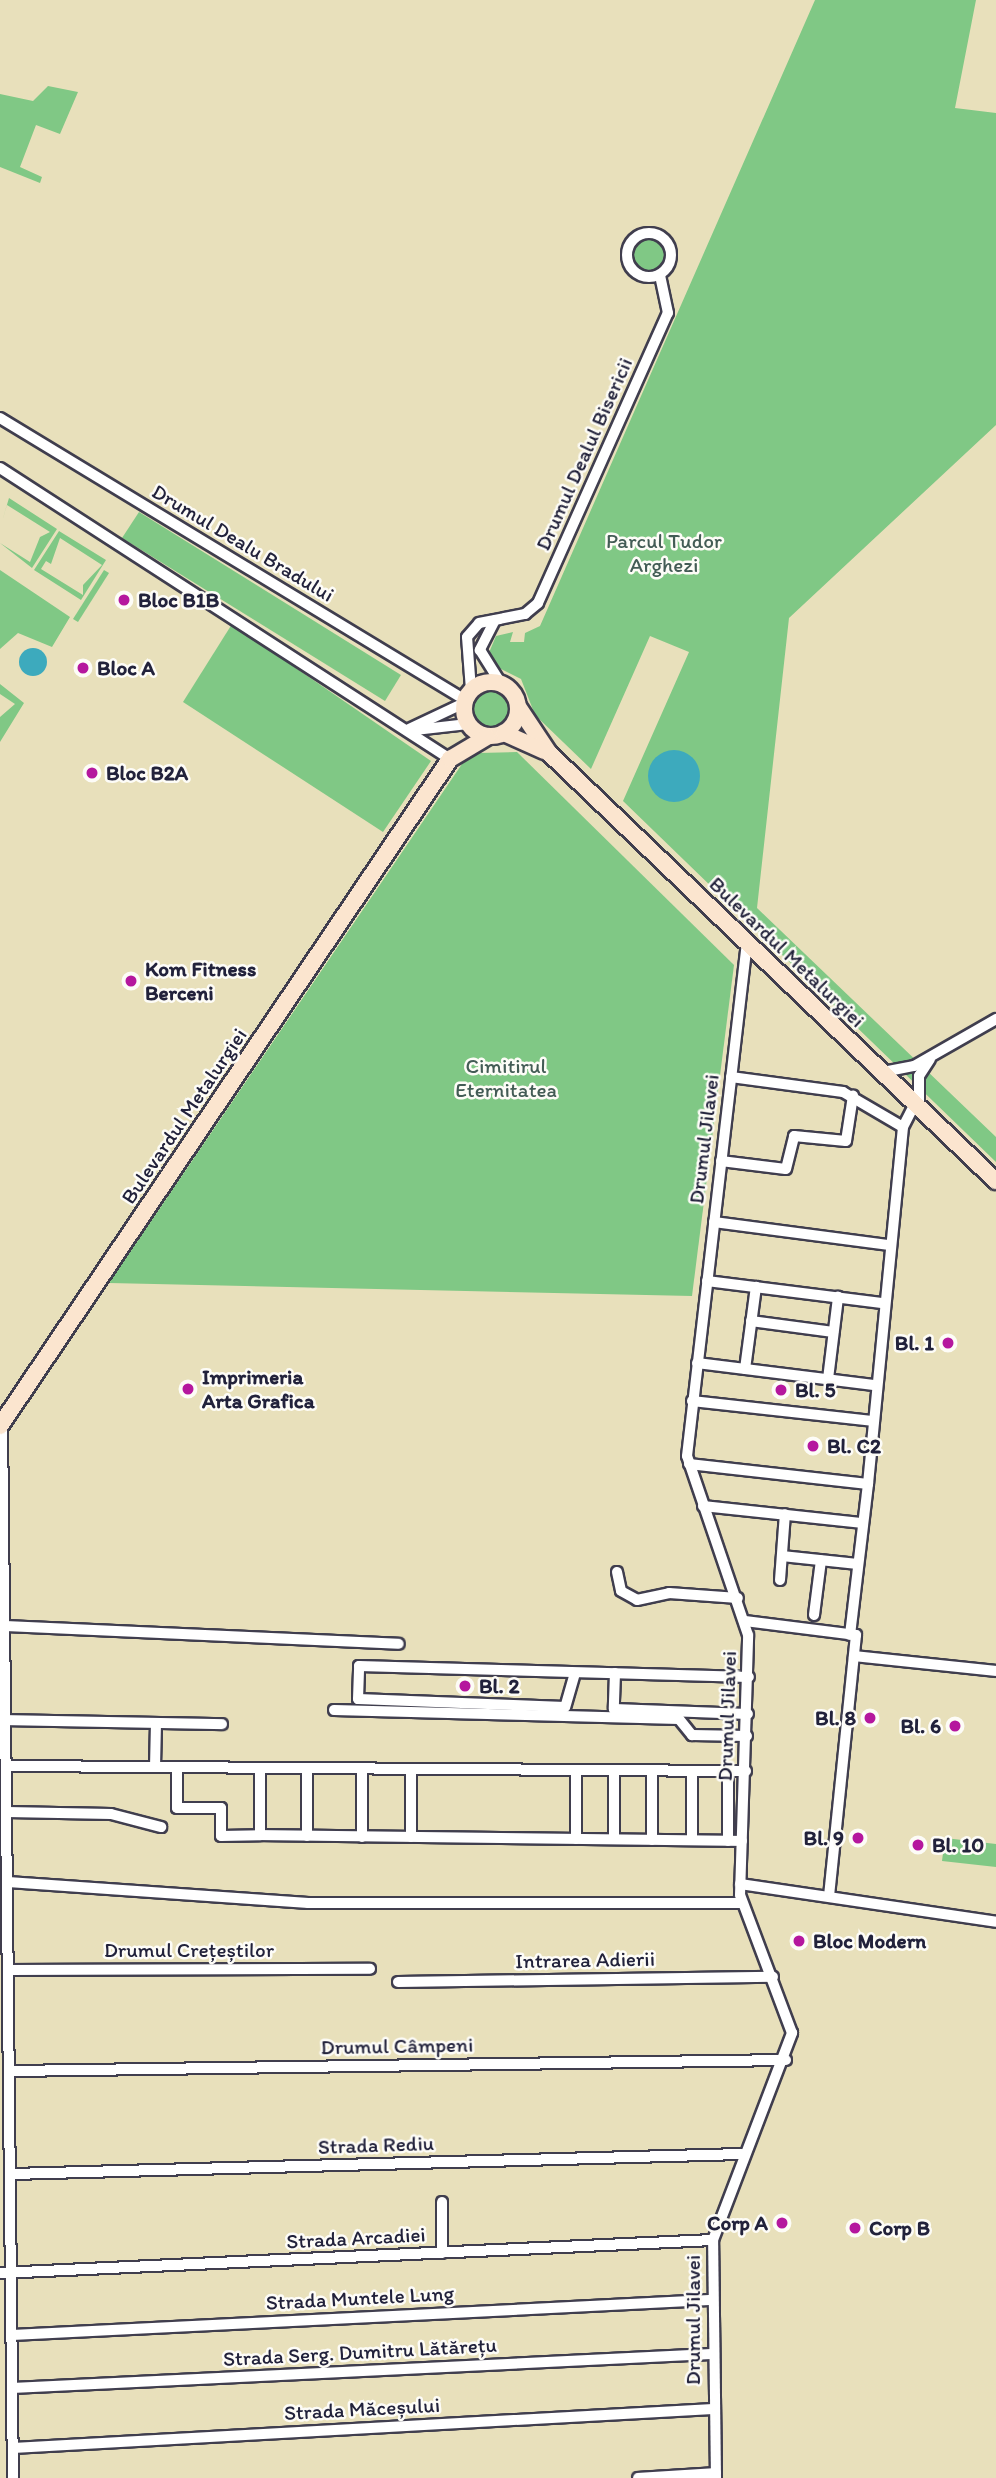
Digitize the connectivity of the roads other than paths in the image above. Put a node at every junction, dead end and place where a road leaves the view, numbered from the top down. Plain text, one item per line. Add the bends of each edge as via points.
1 (660, 275) junction
2 (0, 418) edge
3 (0, 468) edge
4 (495, 620) junction
5 (501, 683) junction
6 (467, 698) junction
7 (519, 708) junction
8 (468, 724) junction
9 (409, 729) junction
10 (504, 733) junction
11 (487, 737) junction
12 (549, 753) junction
13 (444, 754) junction
14 (747, 942) junction
15 (996, 1019) edge
16 (932, 1056) junction
17 (883, 1072) junction
18 (731, 1077) junction
19 (853, 1096) junction
20 (917, 1105) junction
21 (903, 1127) junction
22 (721, 1161) junction
23 (996, 1181) edge
24 (714, 1222) junction
25 (889, 1244) junction
26 (707, 1281) junction
27 (756, 1287) junction
28 (838, 1297) junction
29 (882, 1303) junction
30 (751, 1321) junction
31 (833, 1332) junction
32 (697, 1363) junction
33 (746, 1369) junction
34 (828, 1379) junction
35 (874, 1385) junction
36 (692, 1401) junction
37 (1, 1421) edge
38 (872, 1421) junction
39 (689, 1464) junction
40 (868, 1484) junction
41 (703, 1506) junction
42 (785, 1514) junction
43 (863, 1522) junction
44 (782, 1556) junction
45 (821, 1560) junction
46 (858, 1564) junction
47 (617, 1572) dead end
48 (780, 1580) dead end
49 (738, 1598) junction
50 (814, 1615) dead end
51 (745, 1620) junction
52 (5, 1626) junction
53 (850, 1635) junction
54 (399, 1644) dead end
55 (854, 1656) junction
56 (996, 1671) edge
57 (575, 1672) junction
58 (615, 1674) junction
59 (749, 1676) junction
60 (334, 1710) dead end
61 (748, 1714) junction
62 (6, 1720) junction
63 (156, 1723) junction
64 (222, 1724) dead end
65 (747, 1736) junction
66 (6, 1766) junction
67 (155, 1767) junction
68 (177, 1767) junction
69 (260, 1768) junction
70 (307, 1768) junction
71 (362, 1768) junction
72 (411, 1769) junction
73 (576, 1770) junction
74 (614, 1770) junction
75 (652, 1770) junction
76 (692, 1770) junction
77 (728, 1771) junction
78 (746, 1771) junction
79 (7, 1812) junction
80 (161, 1827) dead end
81 (260, 1835) junction
82 (307, 1836) junction
83 (362, 1836) junction
84 (411, 1837) junction
85 (576, 1839) junction
86 (614, 1839) junction
87 (652, 1840) junction
88 (692, 1840) junction
89 (728, 1841) junction
90 (742, 1841) junction
91 (8, 1882) junction
92 (740, 1884) junction
93 (829, 1896) junction
94 (741, 1903) junction
95 (996, 1922) edge
96 (370, 1969) dead end
97 (9, 1970) junction
98 (773, 1976) junction
99 (398, 1982) dead end
100 (786, 2060) junction
101 (10, 2071) junction
102 (742, 2154) junction
103 (12, 2174) junction
104 (0, 2191) edge
105 (12, 2199) junction
106 (442, 2202) dead end
107 (0, 2231) edge
108 (12, 2240) junction
109 (713, 2240) junction
110 (442, 2253) junction
111 (0, 2273) edge
112 (13, 2274) junction
113 (709, 2300) junction
114 (12, 2335) junction
115 (711, 2354) junction
116 (12, 2388) junction
117 (713, 2409) junction
118 (0, 2424) edge
119 (12, 2424) junction
120 (13, 2448) junction
121 (0, 2469) edge
122 (13, 2474) edge
123 (716, 2476) edge
124 (638, 2478) edge

1 - 1 street via 671,261 671,248 659,234 640,235 628,250 628,263 641,276
1 - 4 street, Drumul Dealul Bisericii via 668,313 538,603
2 - 6 street, Drumul Dealu Bradului
3 - 9 street
4 - 5 street via 480,650
4 - 6 street, Drumul Dealul Bisericii via 475,625 467,637
5 - 6 main road
5 - 7 main road
6 - 8 main road
6 - 9 street
7 - 10 main road
7 - 12 main road, Bulevardul Metalurgiei
8 - 9 street
8 - 11 main road
8 - 13 main road, Bulevardul Metalurgiei
9 - 13 street
10 - 11 main road
10 - 12 main road, Bulevardul Metalurgiei
11 - 13 main road, Bulevardul Metalurgiei
12 - 14 main road, Bulevardul Metalurgiei
13 - 37 main road, Bulevardul Metalurgiei
14 - 17 main road, Bulevardul Metalurgiei
14 - 18 street, Drumul Jilavei
15 - 16 street
16 - 17 street
16 - 20 street via 919,1076
17 - 20 main road, Bulevardul Metalurgiei
18 - 19 street
18 - 22 street, Drumul Jilavei
19 - 21 street
19 - 22 street via 846,1141 794,1136 789,1169
20 - 21 street
20 - 23 main road, Bulevardul Metalurgiei
21 - 25 street
22 - 24 street, Drumul Jilavei
24 - 25 street
24 - 26 street, Drumul Jilavei
25 - 29 street
26 - 27 street
26 - 32 street, Drumul Jilavei
27 - 28 street
27 - 30 street
28 - 29 street
28 - 31 street
29 - 35 street
30 - 31 street
30 - 33 street
31 - 34 street
32 - 33 street
32 - 36 street, Drumul Jilavei
33 - 34 street
34 - 35 street
35 - 38 street
36 - 38 street
36 - 39 street, Drumul Jilavei
37 - 52 street
38 - 40 street
39 - 40 street
39 - 41 street, Drumul Jilavei
40 - 43 street
41 - 42 street
41 - 49 street, Drumul Jilavei
42 - 43 street
42 - 44 street
43 - 46 street
44 - 45 street
44 - 48 street
45 - 46 street
45 - 50 street
46 - 53 street
47 - 49 street via 621,1591 637,1600 669,1593
49 - 51 street, Drumul Jilavei
51 - 53 street
51 - 59 street, Drumul Jilavei
52 - 54 street
52 - 62 street
53 - 55 street via 856,1636
55 - 56 street
55 - 93 street
57 - 57 street via 565,1707 359,1699 359,1666
57 - 58 street
58 - 59 street
58 - 61 street via 614,1709
59 - 61 street, Drumul Jilavei
60 - 65 street via 679,1719 692,1735
61 - 65 street, Drumul Jilavei
62 - 63 street
62 - 66 street
63 - 64 street
63 - 67 street
65 - 78 street, Drumul Jilavei
66 - 67 street
66 - 79 street
67 - 68 street
68 - 69 street
68 - 81 street via 177,1808 221,1808 221,1836
69 - 70 street
69 - 81 street
70 - 71 street
70 - 82 street
71 - 72 street
71 - 83 street
72 - 73 street
72 - 84 street
73 - 74 street
73 - 85 street
74 - 75 street
74 - 86 street
75 - 76 street
75 - 87 street
76 - 77 street
76 - 88 street
77 - 78 street
77 - 89 street
78 - 90 street, Drumul Jilavei
79 - 80 street via 111,1814
79 - 91 street
81 - 82 street
82 - 83 street
83 - 84 street
84 - 85 street
85 - 86 street
86 - 87 street
87 - 88 street
88 - 89 street
89 - 90 street
90 - 92 street, Drumul Jilavei
91 - 94 street via 294,1902
91 - 97 street
92 - 93 street
92 - 94 street, Drumul Jilavei
93 - 95 street
94 - 98 street, Drumul Jilavei
96 - 97 street, Drumul Crețeștilor
97 - 101 street
98 - 99 street, Intrarea Adierii
98 - 100 street, Drumul Jilavei via 792,2025
100 - 101 street, Drumul Câmpeni
100 - 102 street, Drumul Jilavei
101 - 103 street
102 - 103 street, Strada Rediu
102 - 109 street, Drumul Jilavei
103 - 105 street
104 - 105 street
105 - 108 street
106 - 110 street
107 - 108 street
108 - 112 street
109 - 110 street, Strada Arcadiei
109 - 113 street, Drumul Jilavei
110 - 112 street, Strada Arcadiei
111 - 112 street, Strada Arcadiei
112 - 114 street
113 - 114 street, Strada Muntele Lung
113 - 115 street, Drumul Jilavei
114 - 116 street
115 - 116 street, Strada Serg. Dumitru Lătărețu
115 - 117 street, Drumul Jilavei
116 - 119 street
117 - 120 street, Strada Măceșului
117 - 123 street, Drumul Jilavei
118 - 119 street
119 - 120 street
120 - 122 street
121 - 122 street
123 - 124 street

